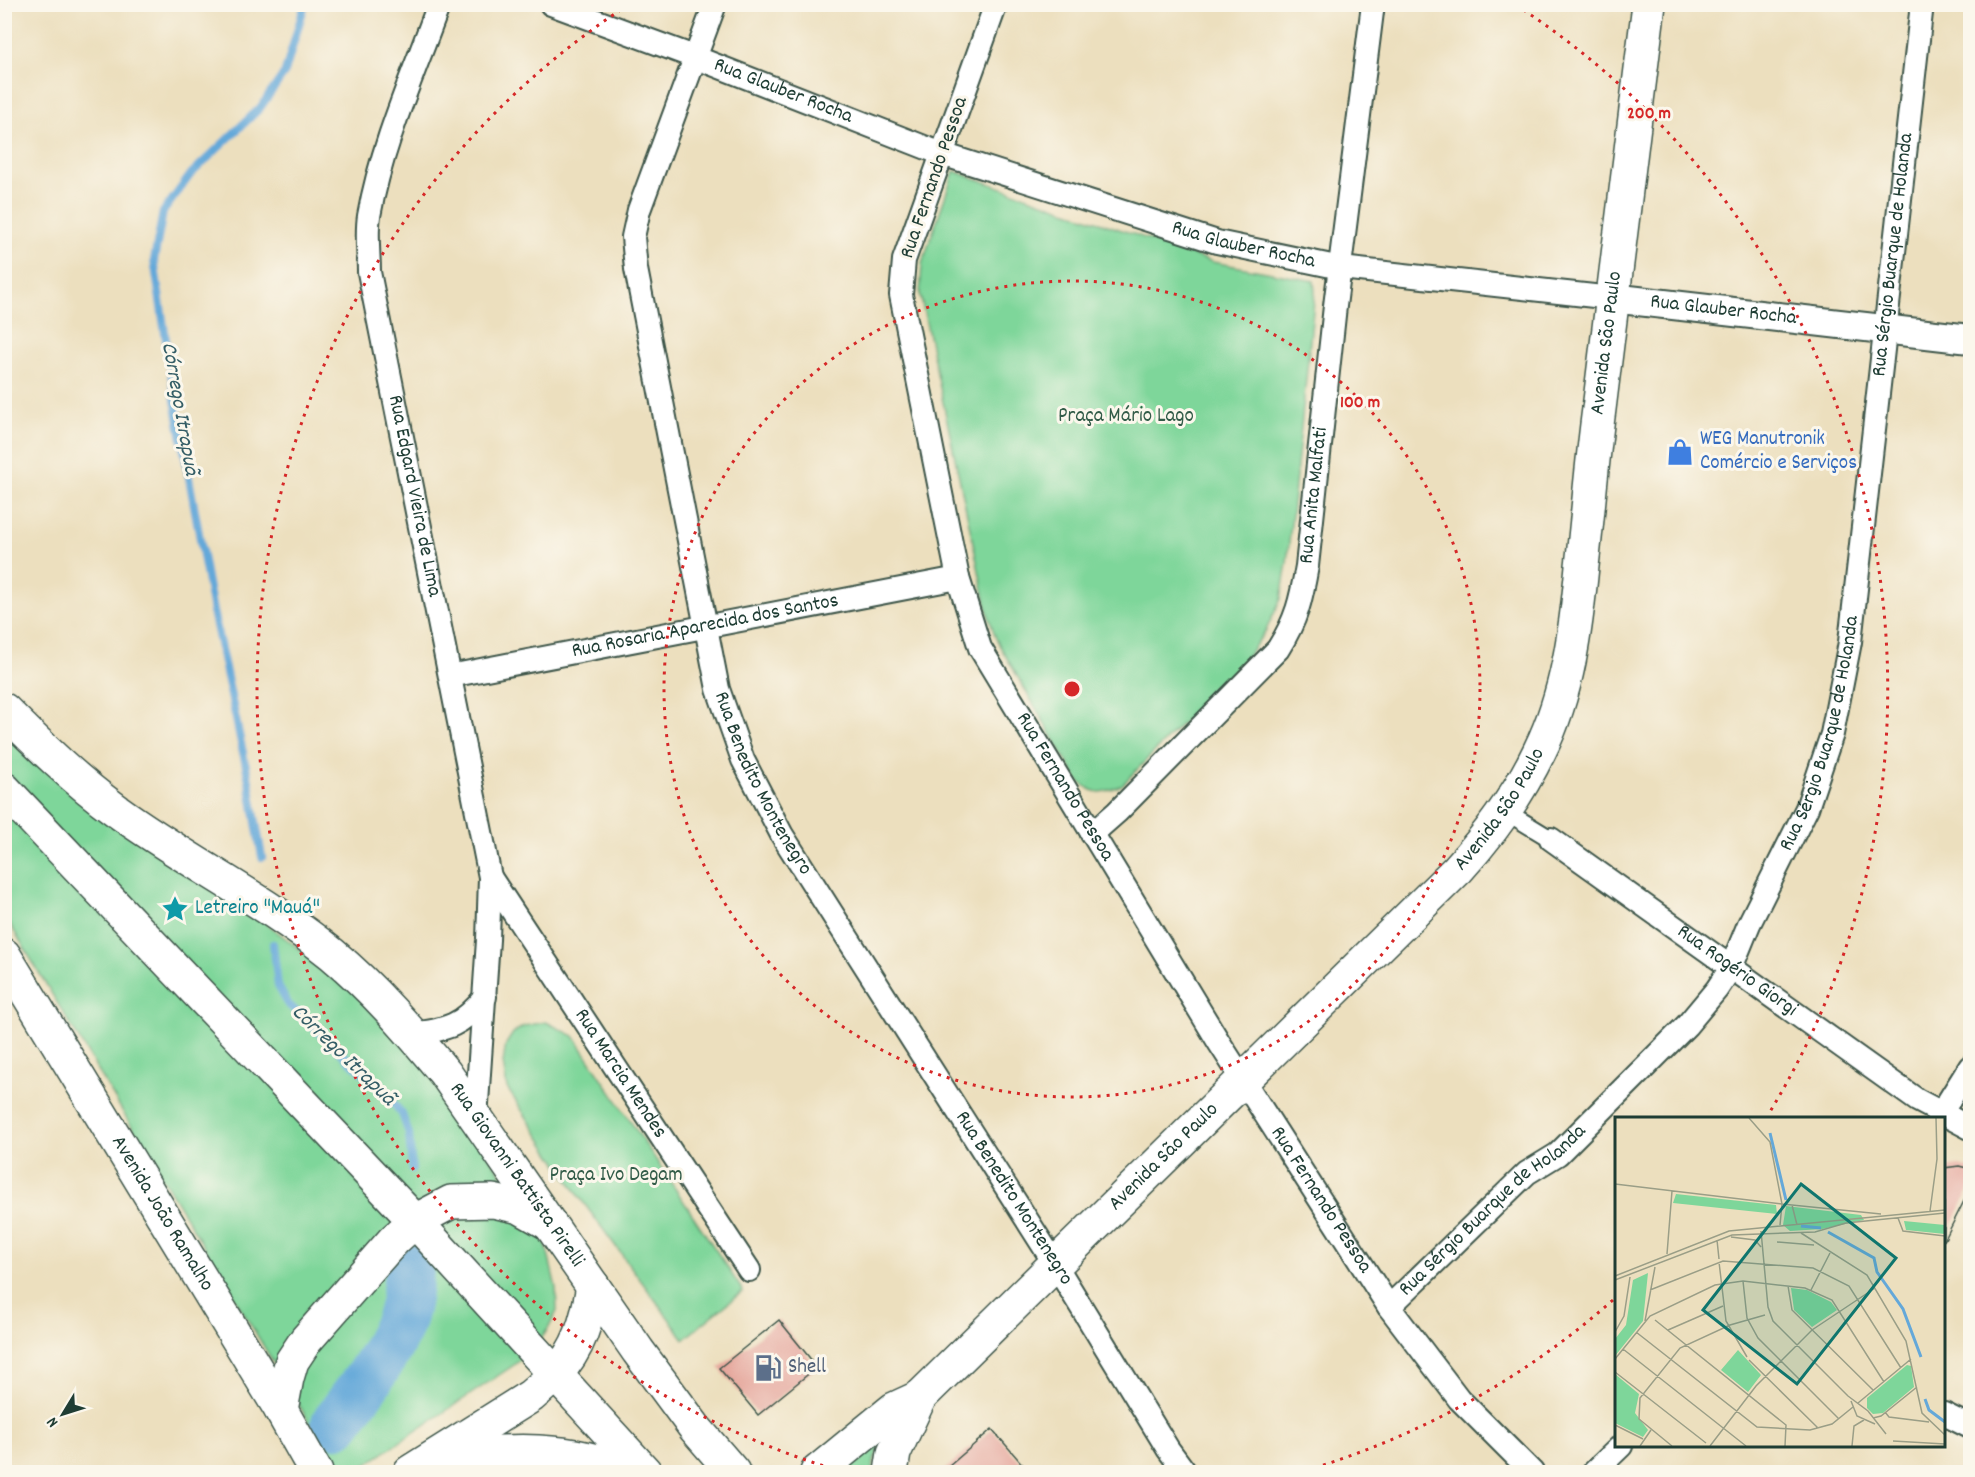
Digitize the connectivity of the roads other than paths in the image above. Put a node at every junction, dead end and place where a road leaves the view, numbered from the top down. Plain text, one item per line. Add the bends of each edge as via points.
1 (439, 4) edge
2 (551, 4) edge
3 (715, 4) edge
4 (996, 4) edge
5 (1372, 4) edge
6 (1649, 4) edge
7 (1922, 4) edge
8 (697, 58) junction
9 (942, 154) junction
10 (1341, 268) junction
11 (1612, 298) junction
12 (1884, 329) junction
13 (1971, 339) edge
14 (958, 578) junction
15 (705, 627) junction
16 (450, 676) junction
17 (4, 710) edge
18 (4, 789) edge
19 (1505, 811) junction
20 (1092, 834) junction
21 (1551, 839) joint
22 (490, 877) junction
23 (4, 955) edge
24 (1731, 968) junction
25 (485, 997) junction
26 (412, 1034) junction
27 (1971, 1067) edge
28 (1243, 1080) junction
29 (1940, 1116) edge
30 (476, 1118) junction
31 (1945, 1118) edge
32 (1971, 1128) edge
33 (415, 1221) junction
34 (552, 1226) junction
35 (1055, 1264) junction
36 (749, 1270) dead end
37 (593, 1286) junction
38 (1389, 1307) junction
39 (555, 1375) junction
40 (920, 1397) junction
41 (281, 1410) junction
42 (1945, 1414) edge
43 (1971, 1427) edge
44 (1620, 1447) edge
45 (423, 1464) edge
46 (820, 1472) edge
47 (316, 1473) edge
48 (627, 1473) edge
49 (645, 1473) edge
50 (734, 1473) edge
51 (891, 1473) edge
52 (1185, 1473) edge
53 (1532, 1473) edge
54 (1594, 1473) edge

1 - 16 street, Rua Edgard Vieira de Lima via 376,187 369,219 369,272
2 - 8 street, Rua Glauber Rocha
3 - 8 street, Rua Benedito Montenegro
4 - 9 street, Rua Fernando Pessoa
5 - 10 street, Rua Anita Malfati
6 - 11 main road, Avenida São Paulo
7 - 12 street, Rua Sérgio Buarque de Holanda
8 - 9 street, Rua Glauber Rocha
8 - 15 street, Rua Benedito Montenegro via 639,210 633,237
9 - 10 street, Rua Glauber Rocha via 1217,242
9 - 14 street, Rua Fernando Pessoa via 904,260 901,295
10 - 11 street, Rua Glauber Rocha
10 - 20 street, Rua Anita Malfati via 1307,566 1291,628 1278,649
11 - 12 street, Rua Glauber Rocha
11 - 19 main road, Avenida São Paulo via 1574,645 1541,749
12 - 13 street, Rua Glauber Rocha
12 - 24 street, Rua Sérgio Buarque de Holanda via 1850,642 1832,734 1807,808
14 - 15 street, Rua Rosaria Aparecida dos Santos
14 - 20 street, Rua Fernando Pessoa via 985,659
15 - 16 street, Rua Rosaria Aparecida dos Santos
15 - 35 street, Rua Benedito Montenegro via 730,728 772,816
16 - 22 street, Rua Edgard Vieira de Lima
17 - 26 main road, Rua Giovanni Battista Pirelli via 83,786 332,954
18 - 33 main road
19 - 21 street, Rua Rogério Giorgi
19 - 28 main road, Avenida São Paulo via 1458,869
20 - 28 street, Rua Fernando Pessoa
21 - 24 street, Rua Rogério Giorgi
22 - 25 street, Rua Edgard Vieira de Lima
22 - 36 street, Rua Marcia Mendes
23 - 41 main road, Avenida João Ramalho
24 - 29 street, Rua Rogério Giorgi
24 - 38 street, Rua Sérgio Buarque de Holanda via 1687,1025 1558,1154 1527,1173
25 - 26 street via 454,1026
25 - 30 street, Rua Edgard Vieira de Lima
26 - 30 main road, Rua Giovanni Battista Pirelli
27 - 29 street
28 - 35 main road, Avenida São Paulo
28 - 38 street, Rua Fernando Pessoa
30 - 34 main road, Rua Giovanni Battista Pirelli
31 - 32 street, Rua Rogério Giorgi
33 - 34 main road via 452,1202 493,1201 520,1207
33 - 39 main road
33 - 41 main road via 306,1340 292,1361
34 - 37 main road, Rua Giovanni Battista Pirelli
35 - 40 main road, Avenida São Paulo
35 - 52 street, Rua Benedito Montenegro
37 - 39 main road via 577,1346
37 - 50 main road, Rua Giovanni Battista Pirelli via 695,1428
38 - 53 street, Rua Fernando Pessoa via 1459,1399
39 - 45 main road via 531,1395
39 - 49 main road
40 - 46 main road, Avenida São Paulo via 894,1409
40 - 51 main road, Avenida São Paulo via 897,1444
41 - 47 main road, Avenida João Ramalho
42 - 43 street
44 - 54 street
45 - 48 main road via 501,1451 549,1451 588,1458

